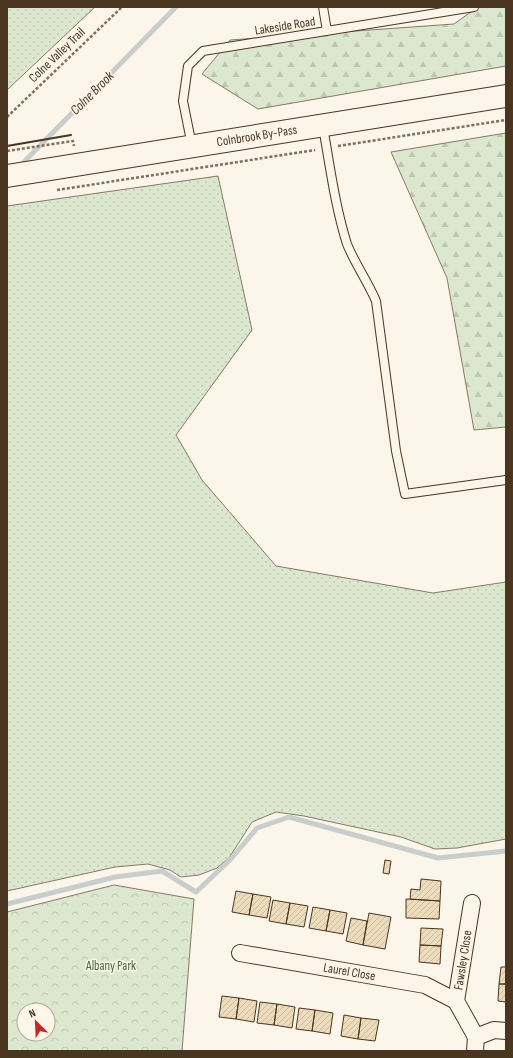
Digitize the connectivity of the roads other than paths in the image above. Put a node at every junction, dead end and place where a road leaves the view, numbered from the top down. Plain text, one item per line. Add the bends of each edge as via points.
1 (323, 7) edge
2 (474, 7) edge
3 (327, 31) junction
4 (506, 96) edge
5 (323, 126) junction
6 (192, 147) junction
7 (7, 176) edge
8 (506, 480) edge
9 (472, 903) dead end
10 (240, 953) dead end
11 (456, 1001) junction
12 (506, 1031) edge
13 (476, 1044) edge

1 - 3 lane
2 - 3 lane, Lakeside Road
3 - 6 lane, Lakeside Road via 203,51 188,66 183,101
4 - 5 highway, Colnbrook By-Pass
5 - 6 highway, Colnbrook By-Pass
5 - 8 lane via 336,198 348,245 376,301 396,451 405,494
6 - 7 highway, Colnbrook By-Pass
9 - 11 street, Fawsley Close
10 - 11 street, Laurel Close via 425,985
11 - 13 street, Fawsley Close
12 - 13 street via 494,1030

